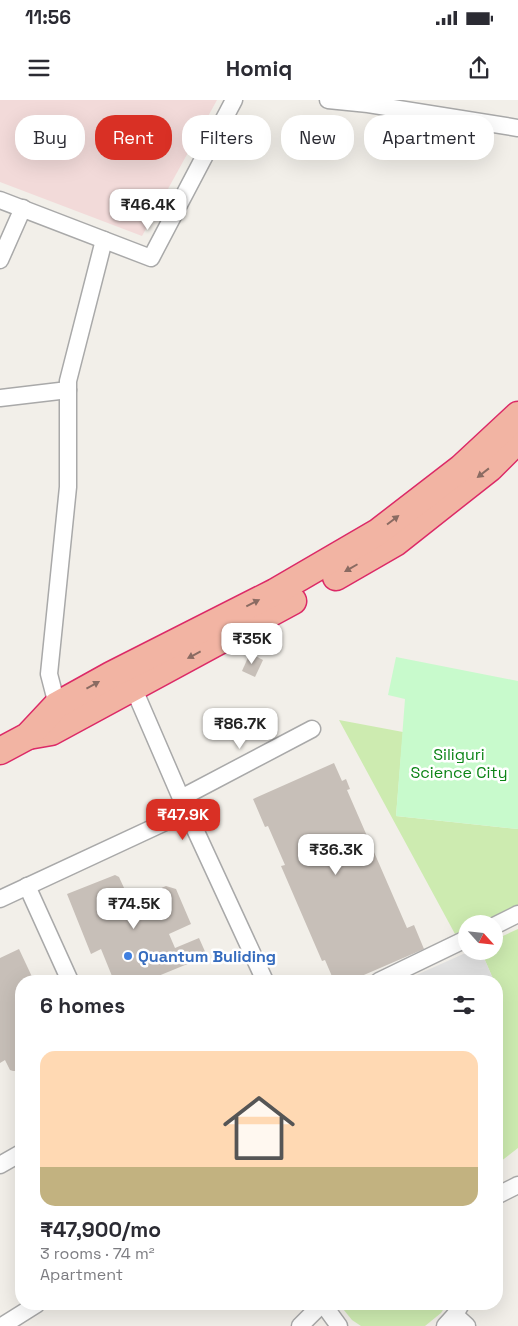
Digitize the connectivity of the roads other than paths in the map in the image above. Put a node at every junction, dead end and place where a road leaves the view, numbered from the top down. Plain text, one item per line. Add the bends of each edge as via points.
1 (234, 100) edge
2 (328, 100) edge
3 (518, 128) edge
4 (0, 200) edge
5 (23, 208) junction
6 (104, 240) junction
7 (0, 260) edge
8 (68, 390) junction
9 (0, 398) edge
10 (518, 415) edge
11 (518, 440) edge
12 (133, 687) junction
13 (57, 705) junction
14 (312, 729) dead end
15 (28, 736) junction
16 (0, 751) edge
17 (184, 805) junction
18 (28, 886) junction
19 (0, 899) edge
20 (518, 914) edge
21 (503, 922) edge
22 (458, 943) edge
23 (67, 975) edge
24 (262, 975) edge
25 (391, 975) edge
26 (15, 1156) edge
27 (0, 1165) edge
28 (518, 1185) edge
29 (503, 1192) edge
30 (27, 1310) edge
31 (316, 1310) edge
32 (327, 1310) edge
33 (2, 1326) edge
34 (300, 1326) edge
35 (339, 1326) edge

1 - 6 street via 152,258
2 - 3 street
4 - 5 street
5 - 6 street
5 - 7 street
6 - 8 street
8 - 9 street
8 - 13 street via 68,487 49,674
13 -> 10 highway via 275,592 378,532 461,468
11 -> 12 highway via 490,468 395,543 273,613
12 - 15 highway via 51,732
12 - 17 street
13 - 15 highway
14 - 17 street
15 - 16 highway
17 - 18 street
17 - 24 street
18 - 19 street
18 - 23 street
20 - 21 street
22 - 25 street
26 - 27 street
28 - 29 street
30 - 33 street
31 - 34 street
32 - 35 street

